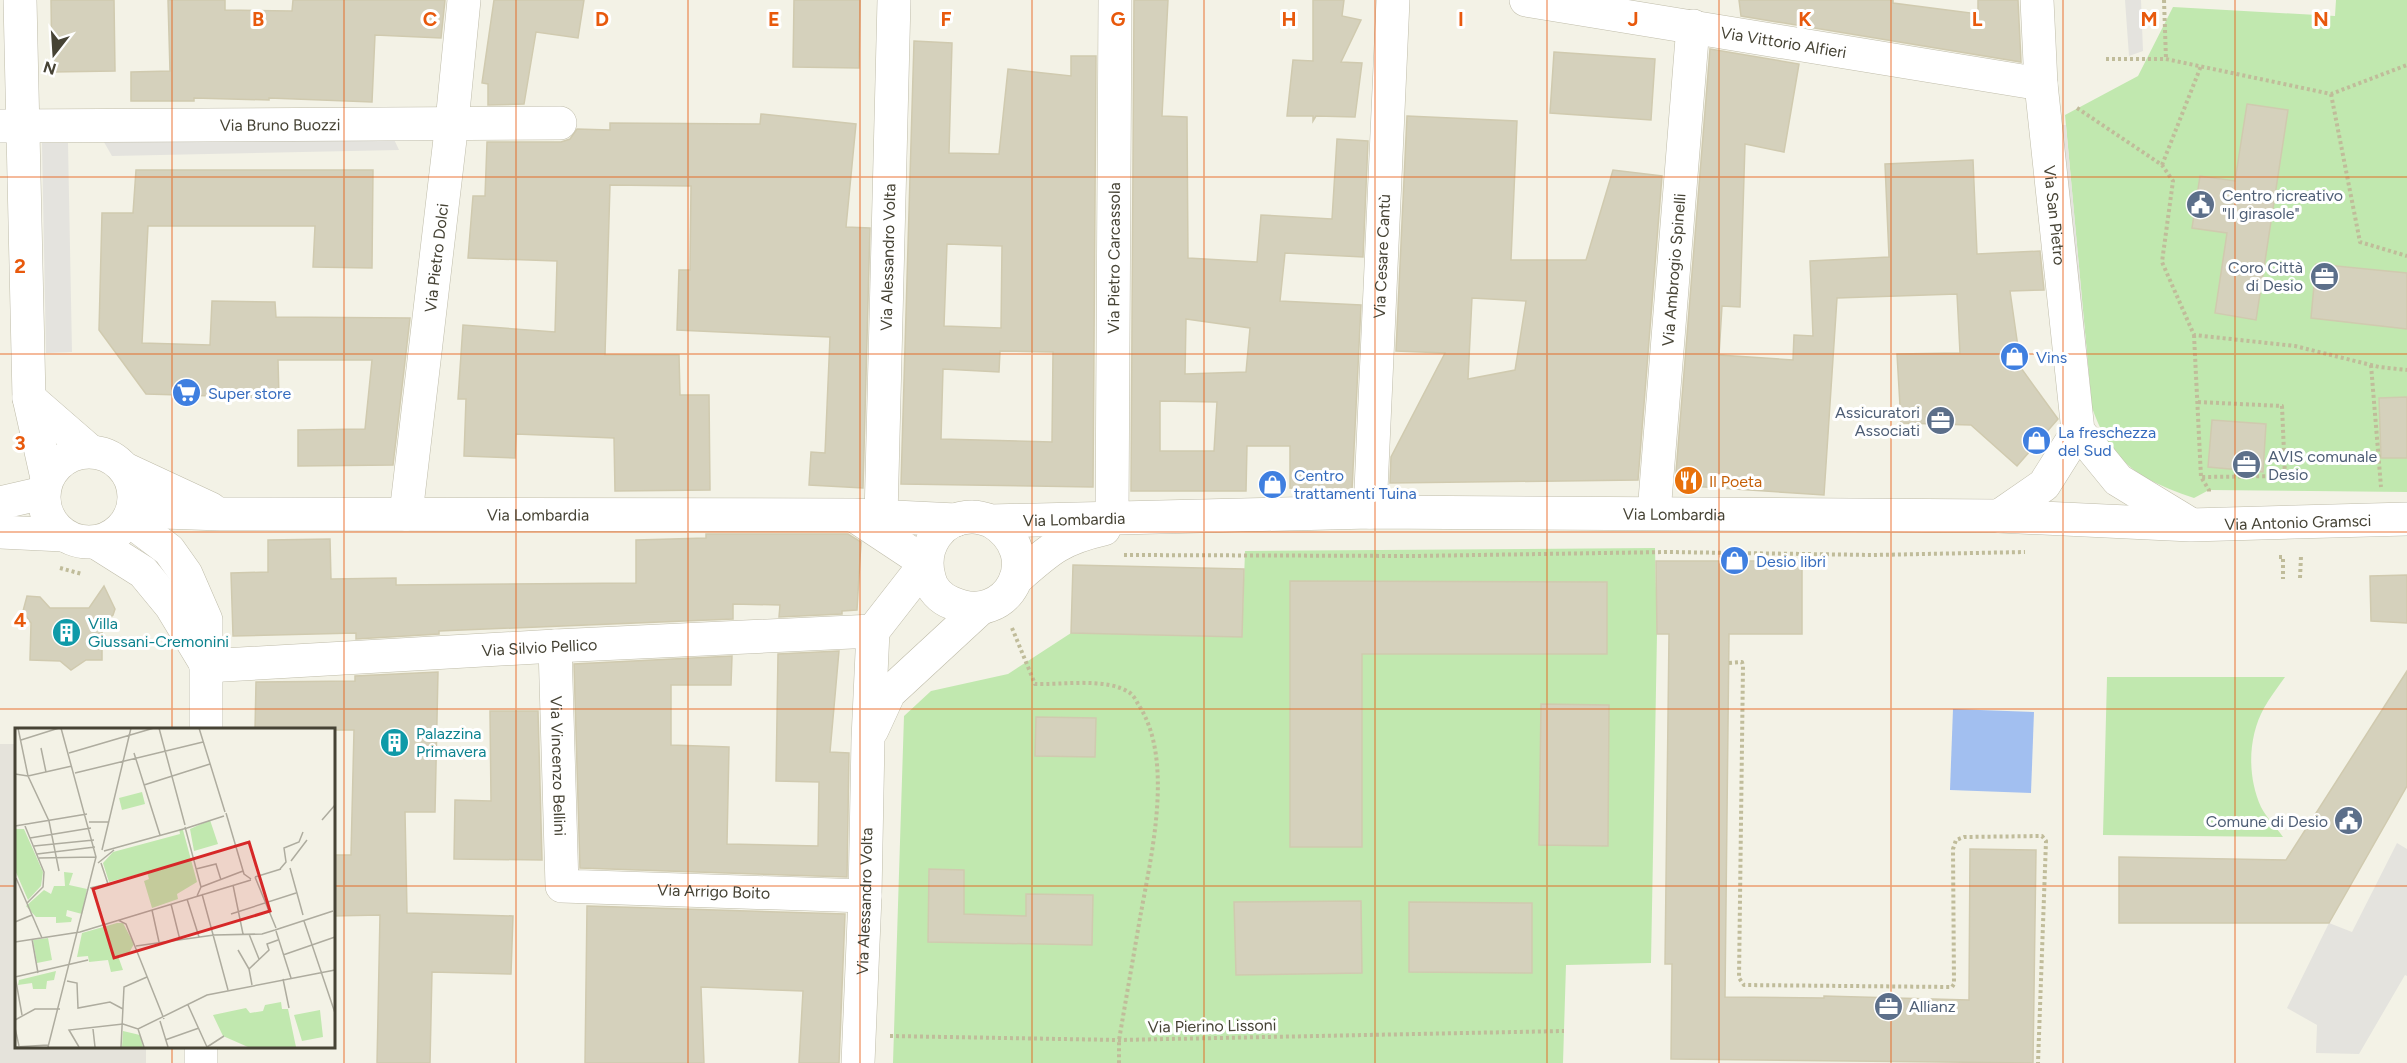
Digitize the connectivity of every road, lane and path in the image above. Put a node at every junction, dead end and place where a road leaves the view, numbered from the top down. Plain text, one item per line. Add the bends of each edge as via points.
1 (21, 0) edge
2 (464, 0) edge
3 (894, 0) edge
4 (1115, 0) edge
5 (1393, 0) edge
6 (1526, 0) edge
7 (2037, 0) edge
8 (2164, 0) edge
9 (1693, 26) junction
10 (2106, 59) dead end
11 (2166, 59) junction
12 (2407, 65) edge
13 (2201, 66) junction
14 (2042, 84) junction
15 (2331, 94) junction
16 (452, 122) junction
17 (560, 123) dead end
18 (12, 126) edge
19 (2162, 165) junction
20 (2407, 256) edge
21 (2194, 335) junction
22 (2371, 365) junction
23 (2407, 370) edge
24 (29, 398) junction
25 (2198, 402) junction
26 (2078, 431) junction
27 (90, 451) junction
28 (125, 469) junction
29 (2201, 477) junction
30 (45, 486) junction
31 (2381, 490) dead end
32 (0, 503) edge
33 (1370, 512) junction
34 (1654, 513) junction
35 (221, 514) junction
36 (406, 514) junction
37 (131, 516) junction
38 (868, 516) junction
39 (1999, 516) junction
40 (1159, 517) junction
41 (1112, 518) junction
42 (2407, 519) edge
43 (956, 520) junction
44 (991, 521) junction
45 (2199, 525) junction
46 (0, 532) edge
47 (97, 543) junction
48 (57, 549) junction
49 (2029, 552) dead end
50 (1117, 555) dead end
51 (2312, 556) dead end
52 (926, 563) junction
53 (88, 574) dead end
54 (2300, 578) dead end
55 (999, 596) junction
56 (873, 631) junction
57 (555, 646) junction
58 (1730, 663) dead end
59 (206, 666) junction
60 (206, 728) edge
61 (868, 740) junction
62 (562, 886) joint
63 (865, 896) junction
64 (1564, 1031) dead end
65 (1119, 1040) junction
66 (859, 1049) edge
67 (1119, 1063) edge
68 (2038, 1063) edge

1 - 18 street
2 - 16 street, Via Pietro Dolci
3 - 38 street, Via Alessandro Volta
4 - 41 street, Via Pietro Carcassola
5 - 33 street, Via Cesare Cantù
6 - 9 street, Via Vittorio Alfieri
7 - 14 street, Via San Pietro
8 - 11 path
9 - 14 street, Via Vittorio Alfieri
9 - 34 street, Via Ambrogio Spinelli
10 - 11 path
11 - 13 path
12 - 15 path
13 - 15 path
13 - 19 path
14 - 19 path
14 - 26 street, Via San Pietro
15 - 20 path via 2360,242
16 - 17 street, Via Bruno Buozzi
16 - 18 street, Via Bruno Buozzi
16 - 36 street, Via Pietro Dolci
18 - 24 street
19 - 21 path via 2173,181 2162,262
21 - 22 path via 2295,346
21 - 25 path
22 - 23 path
22 - 31 path
24 - 27 street
24 - 30 street
25 - 29 path
25 - 29 path via 2282,406 2285,476
26 - 39 street via 2044,485
26 - 45 street via 2118,480
27 - 28 street via 116,460
27 - 30 street via 72,454 57,464
28 - 35 street, Via Lombardia
28 - 37 street via 132,483
29 - 45 path via 2209,490
30 - 32 street
30 - 48 street via 44,509
33 - 34 street, Via Lombardia
33 - 40 street, Via Lombardia
34 - 39 street, Via Lombardia
35 - 36 street, Via Lombardia
35 - 37 street, Via Lombardia
36 - 38 street, Via Lombardia
37 - 47 street via 112,537
37 - 59 street via 169,550 186,574 206,620
38 - 43 street, Via Lombardia
38 - 52 street
39 - 45 street, Via Lombardia
40 - 41 street, Via Lombardia
40 - 55 street, Via Lombardia via 1062,542
41 - 44 street, Via Lombardia
42 - 45 street, Via Antonio Gramsci
43 - 44 street, Via Lombardia via 971,517
43 - 52 street via 934,537
44 - 55 street, Via Lombardia via 1004,528 1018,553 1019,565
46 - 48 street
47 - 48 street via 79,542
47 - 59 street via 143,572 171,606
48 - 53 path via 66,570
49 - 50 path
51 - 54 path via 2300,556
52 - 55 street via 933,588 944,600 963,608
52 - 56 street
55 - 61 street, Via Alessandro Volta via 889,693
55 - 65 path via 1035,684 1108,685 1131,693 1152,736 1157,793 1150,859
56 - 57 street, Via Silvio Pellico
56 - 61 street, Via Alessandro Volta
57 - 59 street, Via Silvio Pellico
57 - 62 street, Via Vincenzo Bellini
58 - 68 path via 1742,662 1743,666 1739,978 1742,984 1952,987 1956,840 2042,836 2046,841
59 - 60 street
61 - 63 street, Via Alessandro Volta
62 - 63 street, Via Arrigo Boito
63 - 66 street, Via Alessandro Volta
64 - 65 path, Via Pierino Lissoni
65 - 66 path, Via Pierino Lissoni
65 - 67 path

